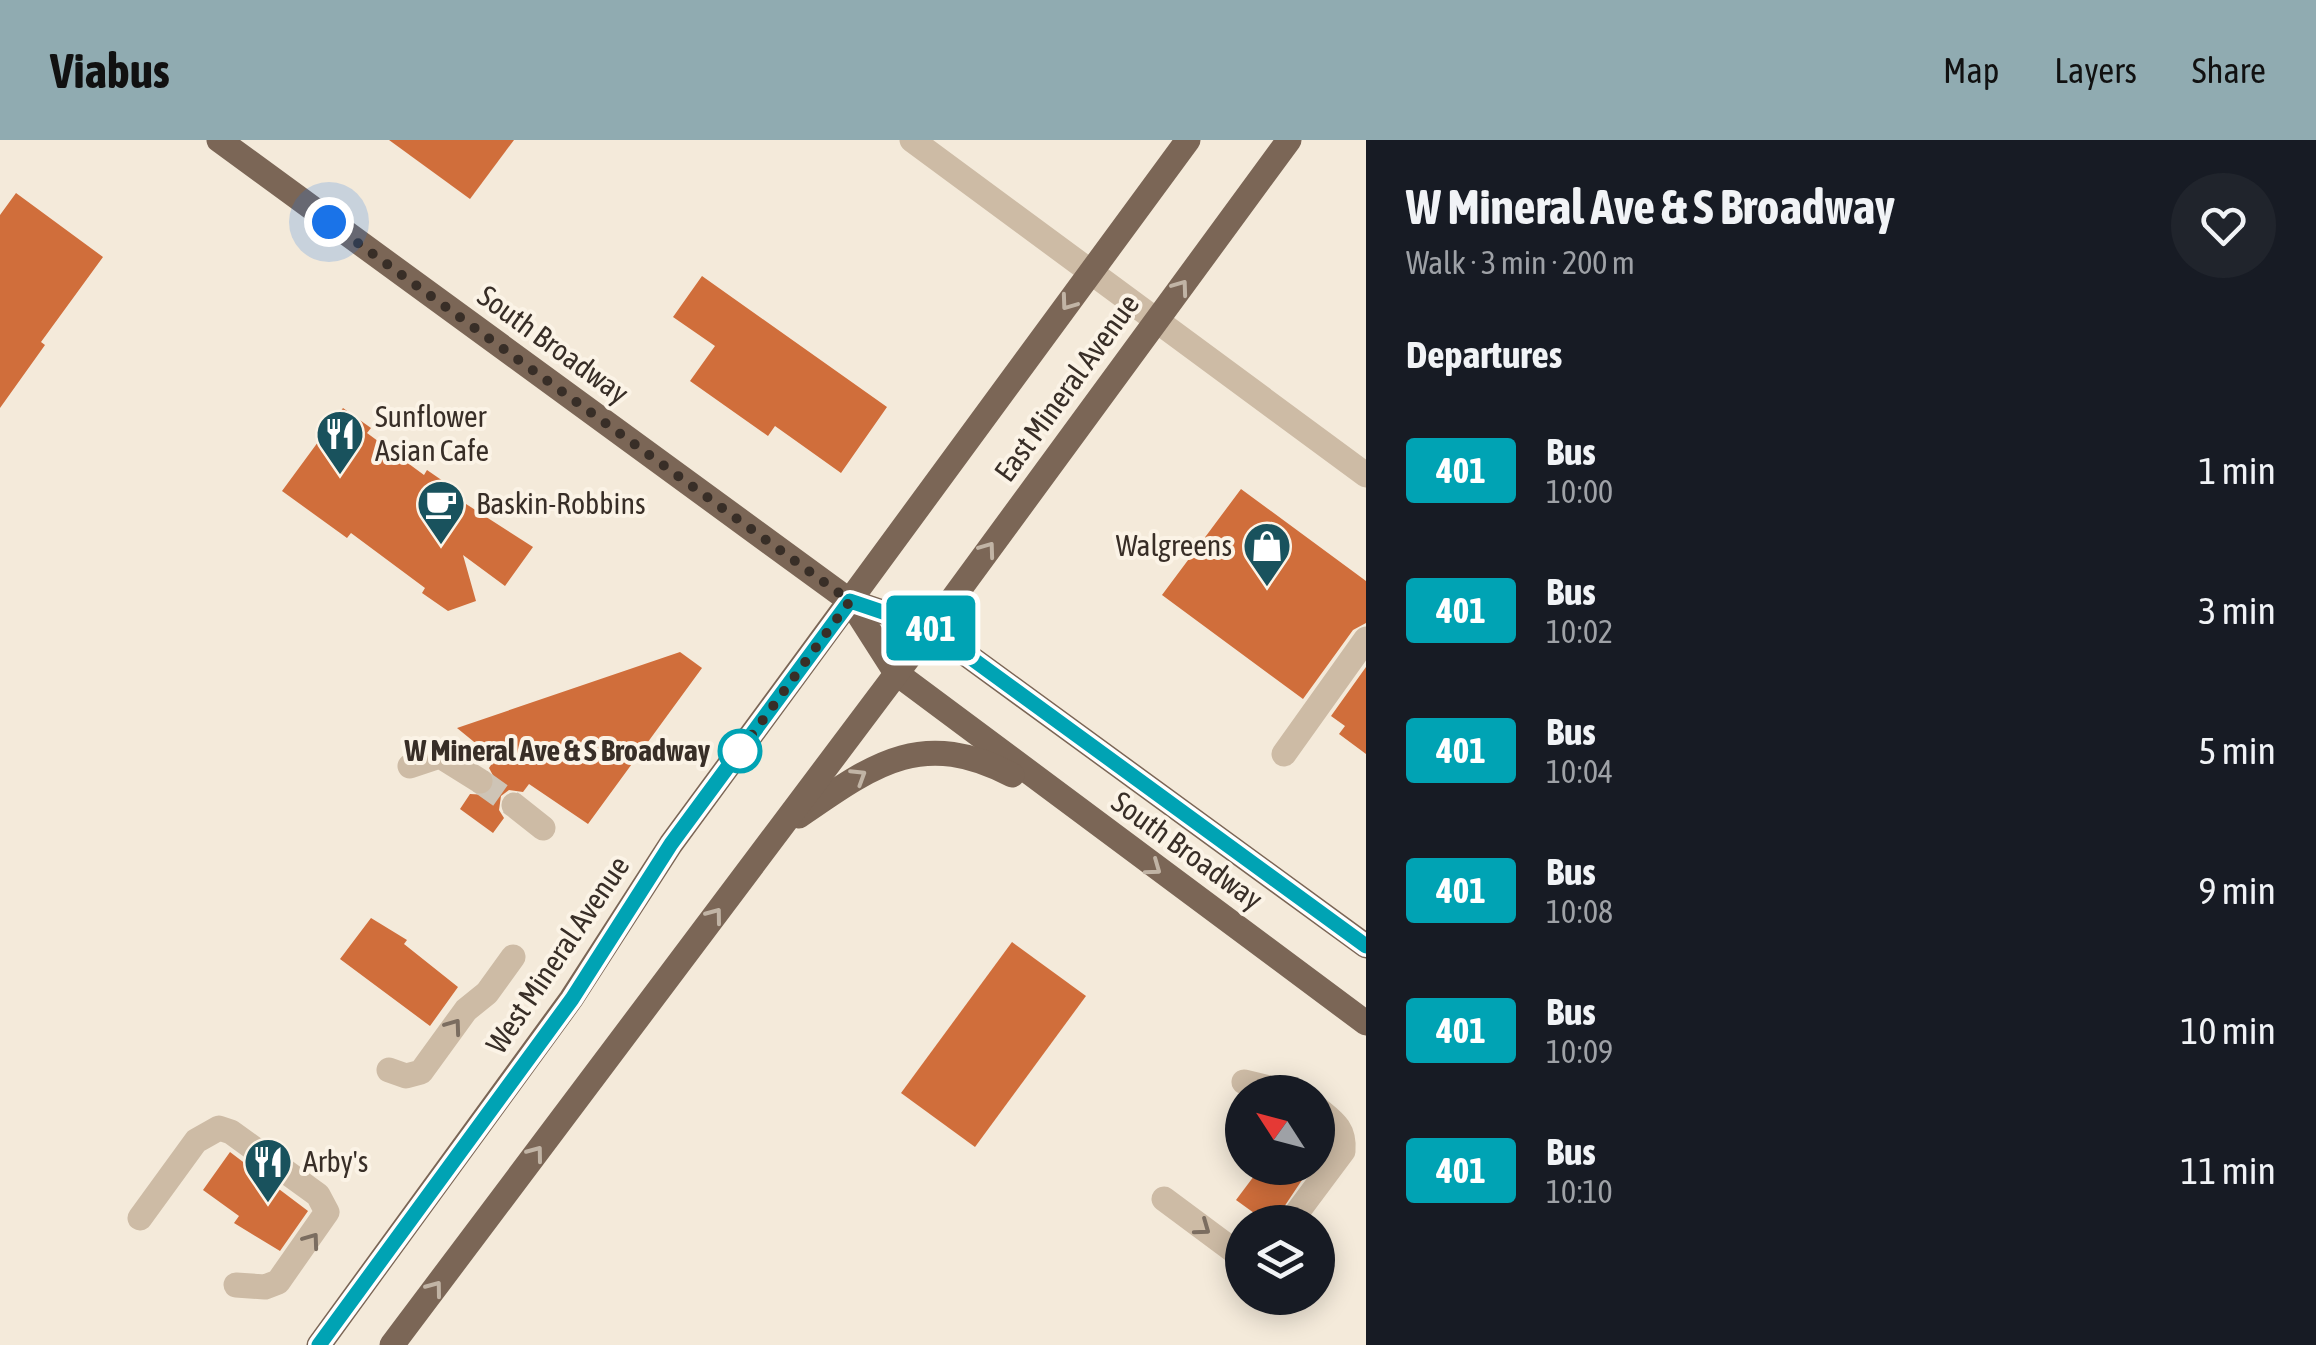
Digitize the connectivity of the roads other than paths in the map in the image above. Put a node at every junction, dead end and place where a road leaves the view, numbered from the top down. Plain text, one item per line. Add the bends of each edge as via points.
1 (219, 140) edge
2 (912, 140) edge
3 (1188, 140) edge
4 (1288, 140) edge
5 (1091, 272) junction
6 (1156, 320) junction
7 (1366, 475) edge
8 (850, 601) junction
9 (930, 628) junction
10 (1366, 639) edge
11 (896, 673) junction
12 (1284, 754) dead end
13 (410, 766) dead end
14 (480, 781) tunnel mouth
15 (514, 805) tunnel mouth
16 (1076, 810) junction
17 (543, 828) dead end
18 (778, 831) junction
19 (1366, 946) edge
20 (514, 958) dead end
21 (1366, 1023) edge
22 (389, 1070) dead end
23 (1335, 1122) edge
24 (1335, 1162) edge
25 (1164, 1199) dead end
26 (140, 1218) dead end
27 (1225, 1244) edge
28 (236, 1285) dead end
29 (319, 1345) edge
30 (392, 1345) edge

1 - 8 main road, South Broadway
2 - 5 street
3 - 5 main road, East Mineral Avenue
6 -> 4 main road, East Mineral Avenue
5 - 6 street
5 -> 8 main road, East Mineral Avenue
6 - 7 street
9 -> 6 main road, East Mineral Avenue
8 - 9 main road, South Broadway
8 - 11 main road, South Broadway
8 - 29 main road, West Mineral Avenue
9 - 11 main road, East Mineral Avenue
9 - 19 main road, South Broadway
10 - 12 street
11 - 16 main road, South Broadway
11 - 18 main road
13 - 14 street via 440,756
15 - 17 street
18 -> 16 main road via 876,765 926,753 980,760
16 -> 21 main road, South Broadway
30 -> 18 main road
22 -> 20 street via 421,1072
23 - 24 street via 1344,1138
25 -> 27 street
28 -> 26 street via 278,1282 327,1212 318,1195 231,1132 219,1128 196,1141

